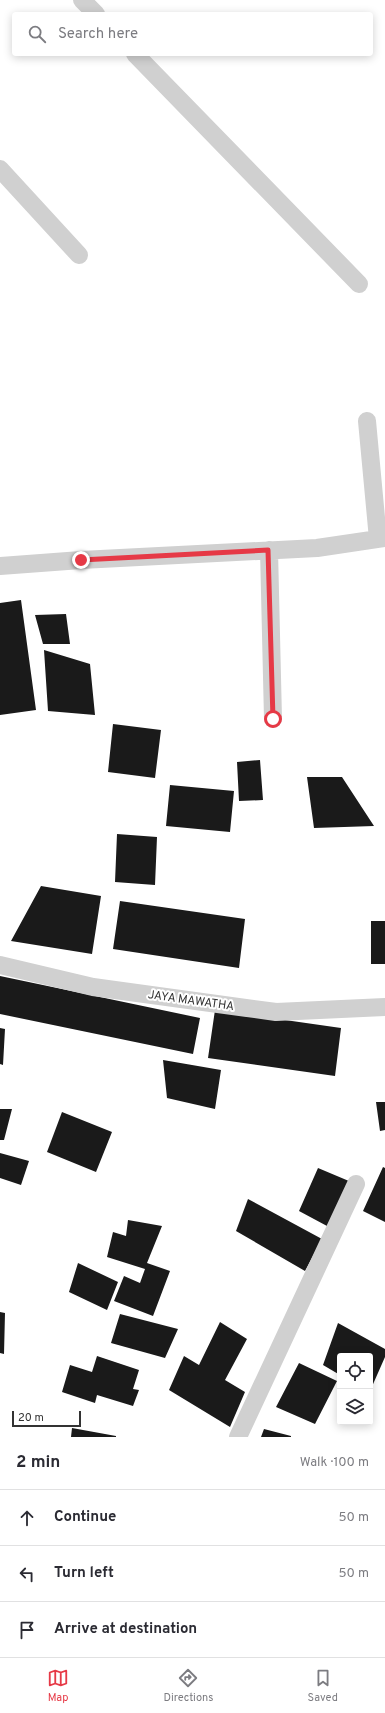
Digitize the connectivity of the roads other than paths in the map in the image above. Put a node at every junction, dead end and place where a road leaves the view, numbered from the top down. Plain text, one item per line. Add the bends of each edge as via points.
1 (82, 0) edge
2 (94, 12) edge
3 (137, 56) edge
4 (0, 168) edge
5 (79, 255) dead end
6 (359, 284) dead end
7 (367, 421) dead end
8 (381, 539) edge
9 (268, 550) junction
10 (0, 566) edge
11 (273, 719) dead end
12 (0, 965) edge
13 (385, 1007) edge
14 (356, 1184) dead end
15 (238, 1437) edge

1 - 2 street
3 - 6 street
4 - 5 street
7 - 8 street
8 - 9 street via 317,548
9 - 10 street
9 - 11 street
12 - 13 street, JAYA MAWATHA via 93,987 276,1012
14 - 15 street

